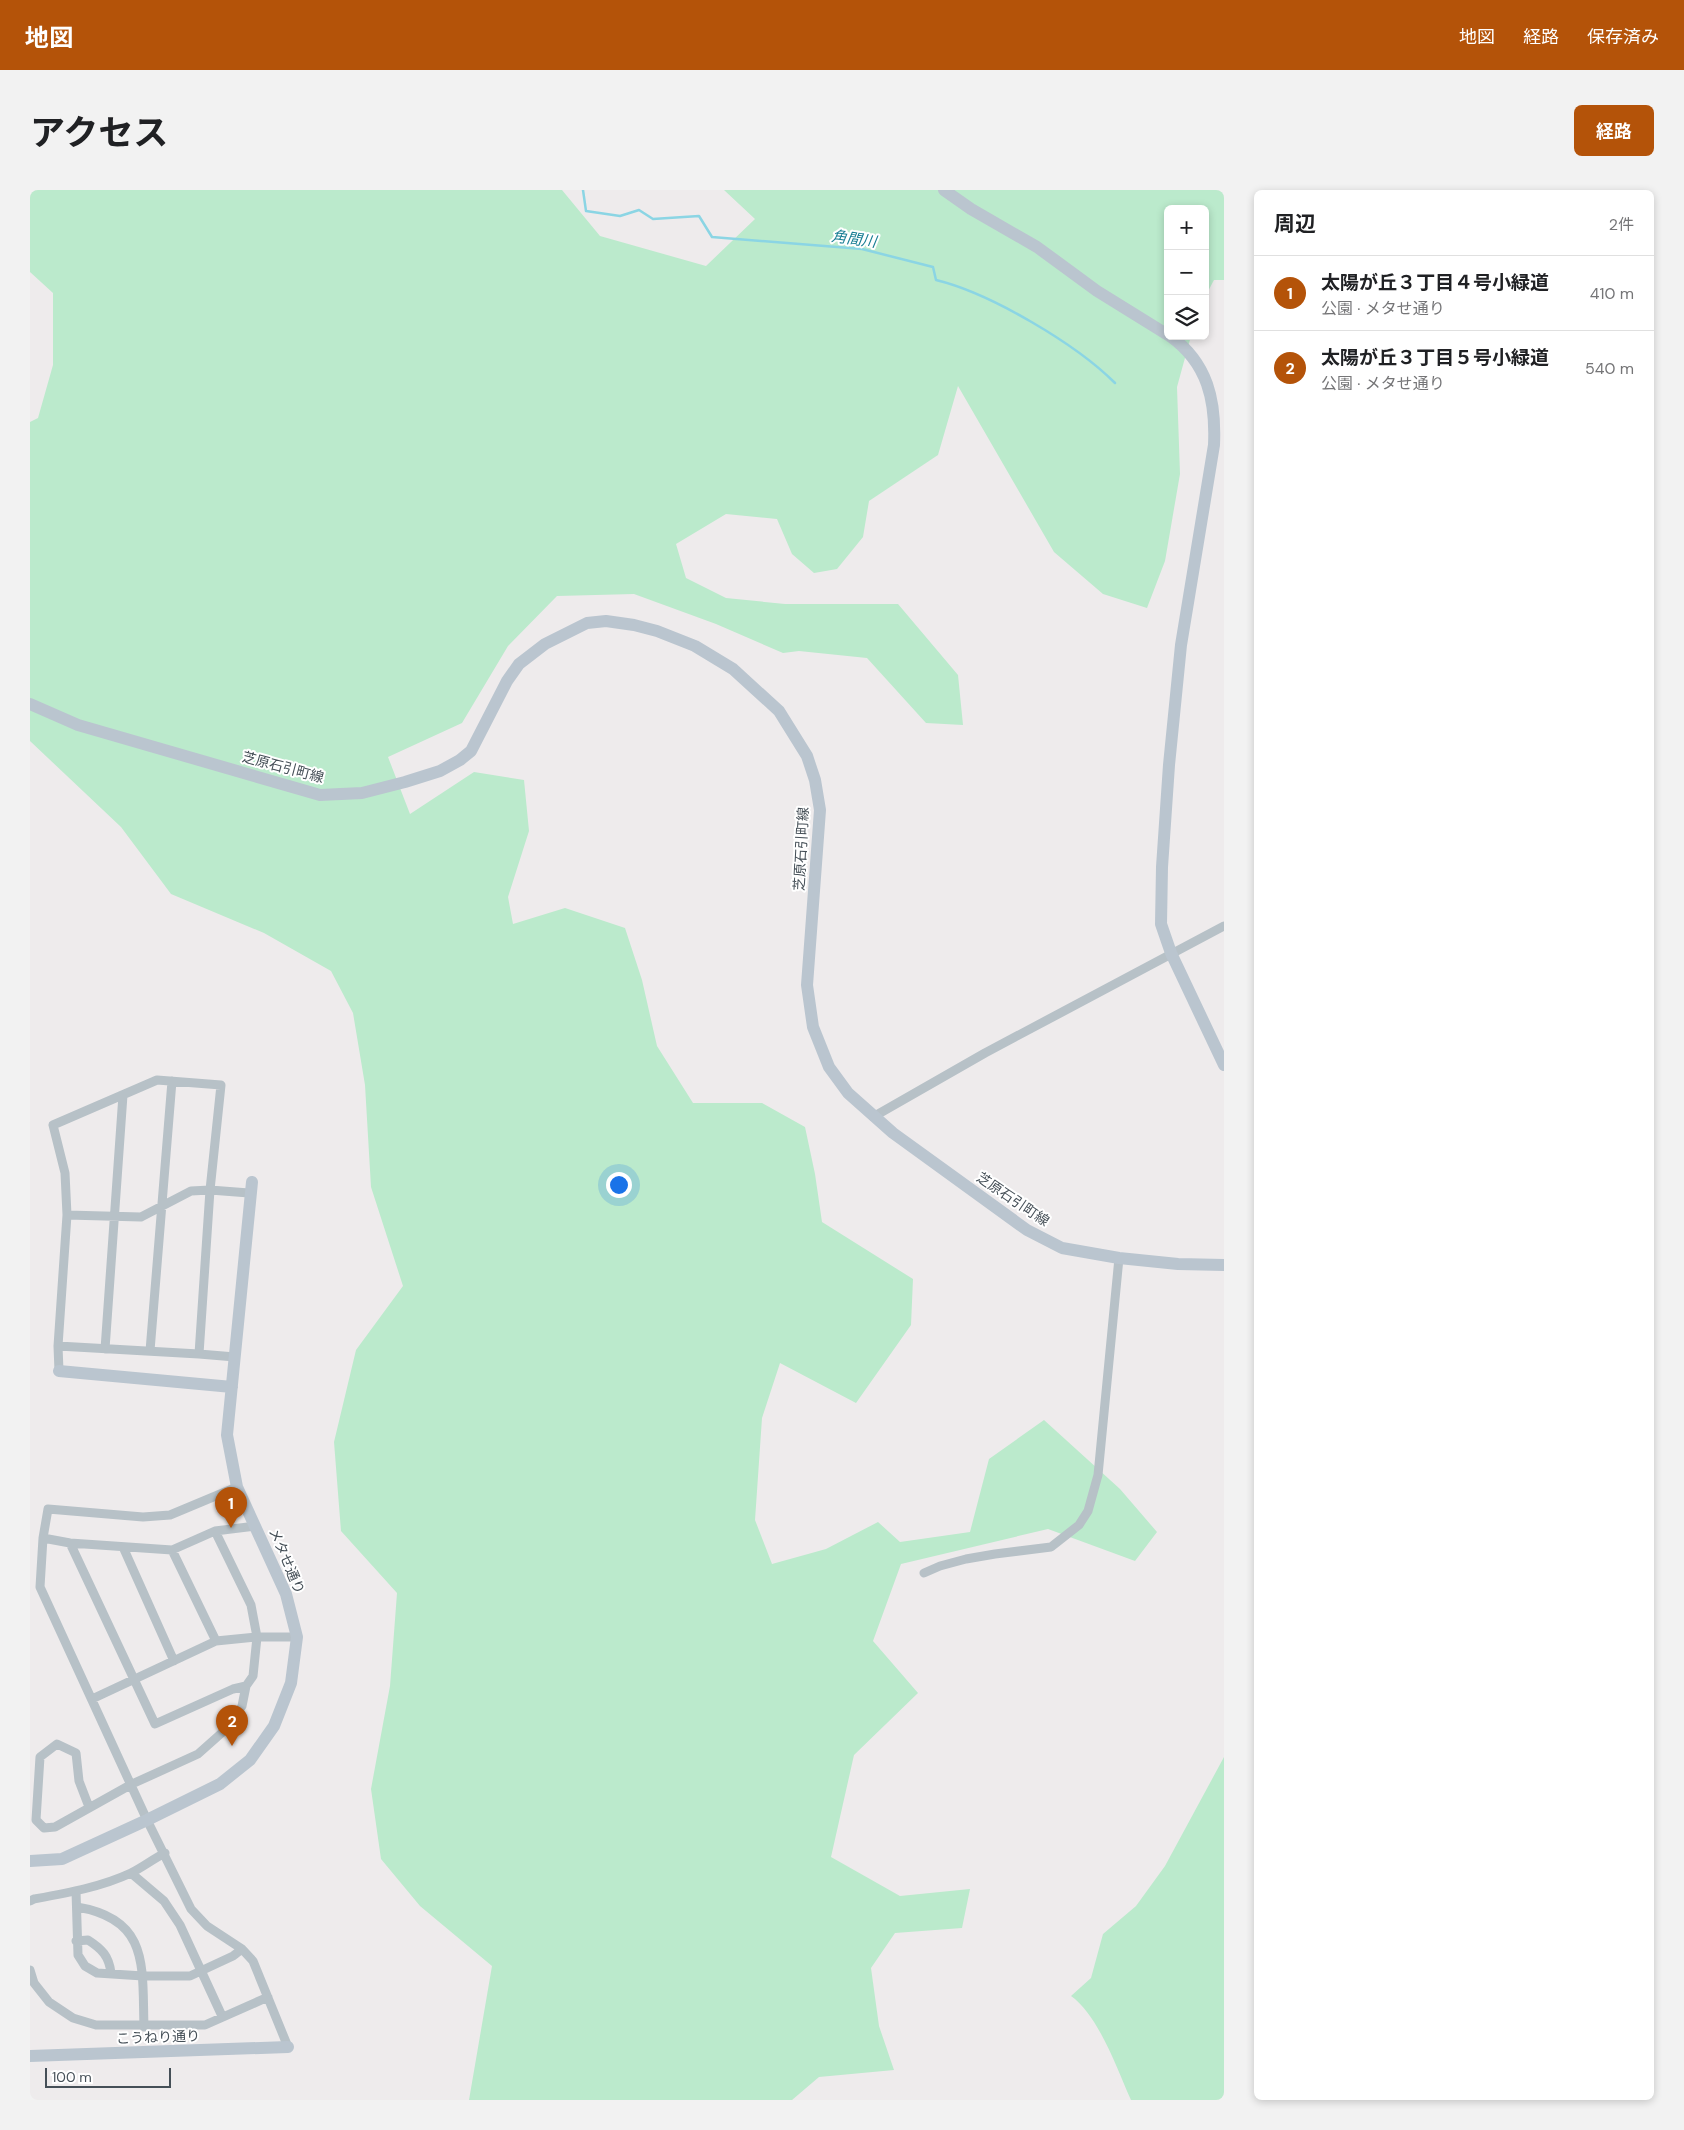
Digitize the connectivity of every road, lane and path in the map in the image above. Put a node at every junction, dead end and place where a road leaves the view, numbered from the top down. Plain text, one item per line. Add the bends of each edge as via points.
1 (944, 190) edge
2 (1164, 333) edge
3 (1174, 340) edge
4 (30, 704) edge
5 (1224, 926) edge
6 (1171, 953) junction
7 (1224, 1065) edge
8 (172, 1080) junction
9 (123, 1095) junction
10 (873, 1116) junction
11 (250, 1188) joint
12 (210, 1190) junction
13 (162, 1206) junction
14 (67, 1214) junction
15 (114, 1216) junction
16 (1119, 1258) junction
17 (1224, 1266) edge
18 (58, 1346) junction
19 (105, 1349) junction
20 (150, 1352) junction
21 (199, 1354) junction
22 (235, 1357) junction
23 (59, 1371) joint
24 (232, 1387) junction
25 (237, 1487) junction
26 (256, 1526) junction
27 (215, 1531) junction
28 (43, 1538) junction
29 (70, 1543) junction
30 (123, 1547) junction
31 (172, 1550) junction
32 (924, 1573) dead end
33 (257, 1637) junction
34 (296, 1637) junction
35 (216, 1642) junction
36 (174, 1661) junction
37 (135, 1680) junction
38 (246, 1686) junction
39 (92, 1699) junction
40 (34, 1781) edge
41 (132, 1784) junction
42 (90, 1807) junction
43 (148, 1820) junction
44 (165, 1853) junction
45 (30, 1861) edge
46 (130, 1873) junction
47 (76, 1891) junction
48 (30, 1901) edge
49 (77, 1907) junction
50 (76, 1941) junction
51 (242, 1949) junction
52 (30, 1970) edge
53 (200, 1970) junction
54 (111, 1973) junction
55 (143, 1976) junction
56 (268, 1998) junction
57 (222, 2016) junction
58 (144, 2027) junction
59 (288, 2047) joint
60 (30, 2056) edge

1 - 2 street via 1037,247 1097,291
3 - 6 street via 1190,353 1205,376 1215,420 1214,445 1181,645 1169,765 1161,924
4 - 10 street, 芝原石引町線 via 78,725 320,794 362,793 440,771 460,760 471,751 519,664 564,633 606,621 657,631 695,646 732,669 779,711 807,756 820,810 807,985 813,1027 829,1067 848,1093
5 - 6 street
6 - 7 street
6 - 10 street
8 - 9 street via 157,1080
8 - 12 street via 221,1085
8 - 13 street
9 - 14 street via 53,1125 65,1173
9 - 15 street
10 - 16 street, 芝原石引町線 via 1027,1230 1062,1248
11 - 12 street
11 - 22 street, メタせ通り
12 - 13 street via 191,1191
12 - 21 street
13 - 15 street via 141,1217
13 - 20 street
14 - 15 street
14 - 18 street
15 - 19 street
16 - 17 street, 芝原石引町線
16 - 32 street via 1098,1475 1088,1511 1079,1525 1051,1547 966,1559
18 - 19 street
18 - 23 street
19 - 20 street
20 - 21 street
21 - 22 street
22 - 24 street, メタせ通り
23 - 24 street
24 - 25 street, メタせ通り via 227,1435
25 - 26 street, メタせ通り
25 - 28 street via 170,1515 143,1517 48,1510
26 - 27 street
26 - 34 street, メタせ通り via 286,1594
27 - 31 street
27 - 33 street via 251,1605
28 - 29 street
28 - 39 street via 40,1587
29 - 30 street
29 - 37 street
30 - 31 street
30 - 36 street
31 - 35 street
33 - 34 street
33 - 35 street
33 - 38 street via 253,1676
34 - 43 street, メタせ通り via 291,1683 274,1726 250,1760 220,1784
35 - 36 street
36 - 37 street
37 - 38 street via 155,1724
37 - 39 street
38 - 41 street via 242,1706 225,1730 198,1754
39 - 41 street
40 - 42 street via 36,1820 44,1828 55,1826
40 - 42 street via 40,1758 58,1744 76,1753 79,1781
41 - 42 street
41 - 43 street
43 - 44 street
43 - 45 street, メタせ通り via 62,1859
44 - 46 street
44 - 51 street via 191,1909 208,1926
46 - 47 street
46 - 53 street via 164,1901 180,1926
47 - 48 street
47 - 49 street
49 - 50 street
49 - 55 street via 97,1910 130,1933 138,1949
50 - 54 street via 88,1940 102,1950 110,1961
50 - 54 street via 78,1955 85,1966 97,1973
51 - 53 street via 234,1956
51 - 56 street via 253,1961
52 - 58 street via 34,1983 49,2002 73,2018 96,2026
53 - 55 street via 190,1976
53 - 57 street
54 - 55 street
55 - 58 street
56 - 57 street
56 - 59 street
57 - 58 street via 205,2025
59 - 60 street, こうねり通り

